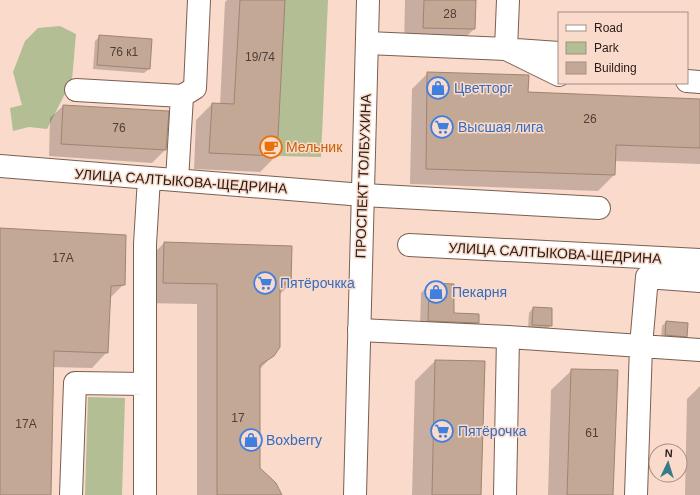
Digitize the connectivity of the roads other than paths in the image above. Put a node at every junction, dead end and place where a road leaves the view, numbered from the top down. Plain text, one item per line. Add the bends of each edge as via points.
1 (199, 0) edge
2 (368, 0) edge
3 (508, 0) edge
4 (367, 44) junction
5 (506, 49) junction
6 (558, 53) edge
7 (558, 75) edge
8 (688, 81) edge
9 (700, 82) edge
10 (76, 90) dead end
11 (182, 96) junction
12 (0, 166) edge
13 (149, 178) junction
14 (177, 180) junction
15 (363, 195) junction
16 (599, 208) dead end
17 (410, 246) dead end
18 (700, 260) edge
19 (700, 281) edge
20 (359, 330) junction
21 (508, 337) junction
22 (641, 346) junction
23 (700, 350) edge
24 (145, 384) junction
25 (72, 495) edge
26 (145, 495) edge
27 (355, 495) edge
28 (505, 495) edge
29 (636, 495) edge

1 - 11 street via 195,88
2 - 4 street, ПРОСПЕКТ ТОЛБУХИНА
3 - 5 street
4 - 5 street
4 - 15 street, ПРОСПЕКТ ТОЛБУХИНА
5 - 6 street
5 - 7 street
8 - 9 street
10 - 11 street
11 - 14 street
12 - 13 street, УЛИЦА САЛТЫКОВА-ЩЕДРИНА
13 - 14 street, УЛИЦА САЛТЫКОВА-ЩЕДРИНА
13 - 24 street via 145,244
14 - 15 street, УЛИЦА САЛТЫКОВА-ЩЕДРИНА
15 - 16 street, УЛИЦА САЛТЫКОВА-ЩЕДРИНА
15 - 20 street, ПРОСПЕКТ ТОЛБУХИНА
17 - 18 street, УЛИЦА САЛТЫКОВА-ЩЕДРИНА
19 - 22 street via 647,277
20 - 21 street
20 - 27 street, ПРОСПЕКТ ТОЛБУХИНА
21 - 22 street
21 - 28 street
22 - 23 street
22 - 29 street
24 - 25 street via 75,383
24 - 26 street

